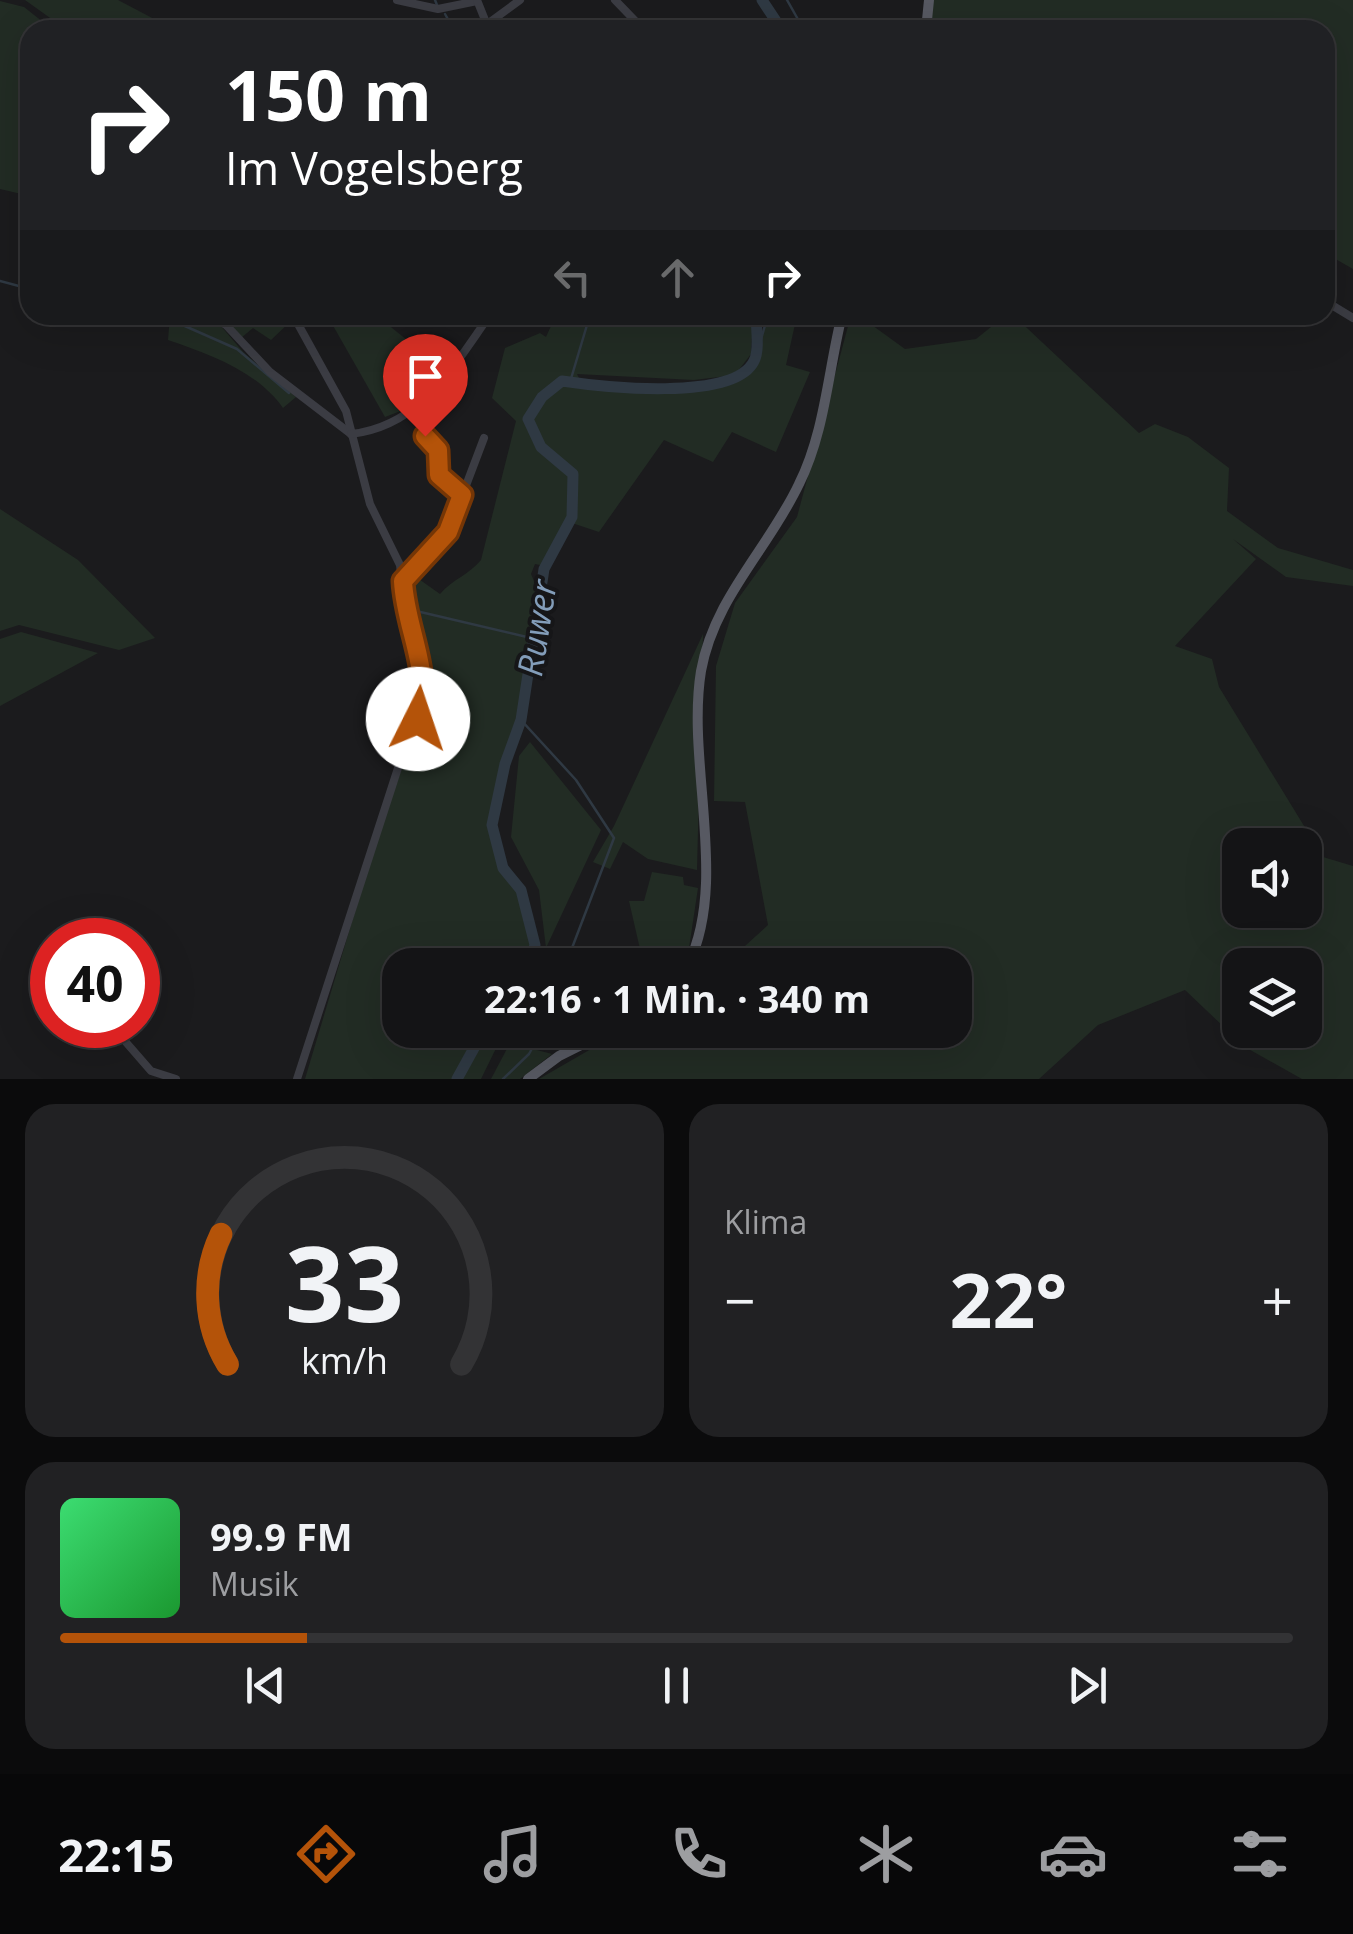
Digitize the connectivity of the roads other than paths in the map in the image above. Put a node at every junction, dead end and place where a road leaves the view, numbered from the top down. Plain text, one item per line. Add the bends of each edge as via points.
1 (397, 0) edge
2 (520, 0) edge
3 (615, 0) edge
4 (477, 1) edge
5 (497, 20) edge
6 (634, 20) edge
7 (226, 325) edge
8 (299, 325) edge
9 (483, 325) edge
10 (840, 325) edge
11 (412, 414) junction
12 (351, 434) junction
13 (484, 438) dead end
14 (462, 495) junction
15 (403, 581) junction
16 (694, 948) edge
17 (131, 1048) edge
18 (575, 1048) edge
19 (176, 1079) edge
20 (298, 1079) edge
21 (528, 1079) edge

1 - 4 street via 438,10
2 - 5 street
3 - 6 street
7 - 12 street via 270,372
8 - 12 street via 346,411
9 - 11 street
10 - 16 main road via 808,466 730,593 702,671 704,893
11 - 12 street
11 - 14 street via 438,450 439,475
12 - 15 street via 372,511
13 - 14 street
14 - 15 street via 448,532
15 - 20 street via 423,702
17 - 19 street via 151,1070
18 - 21 main road

